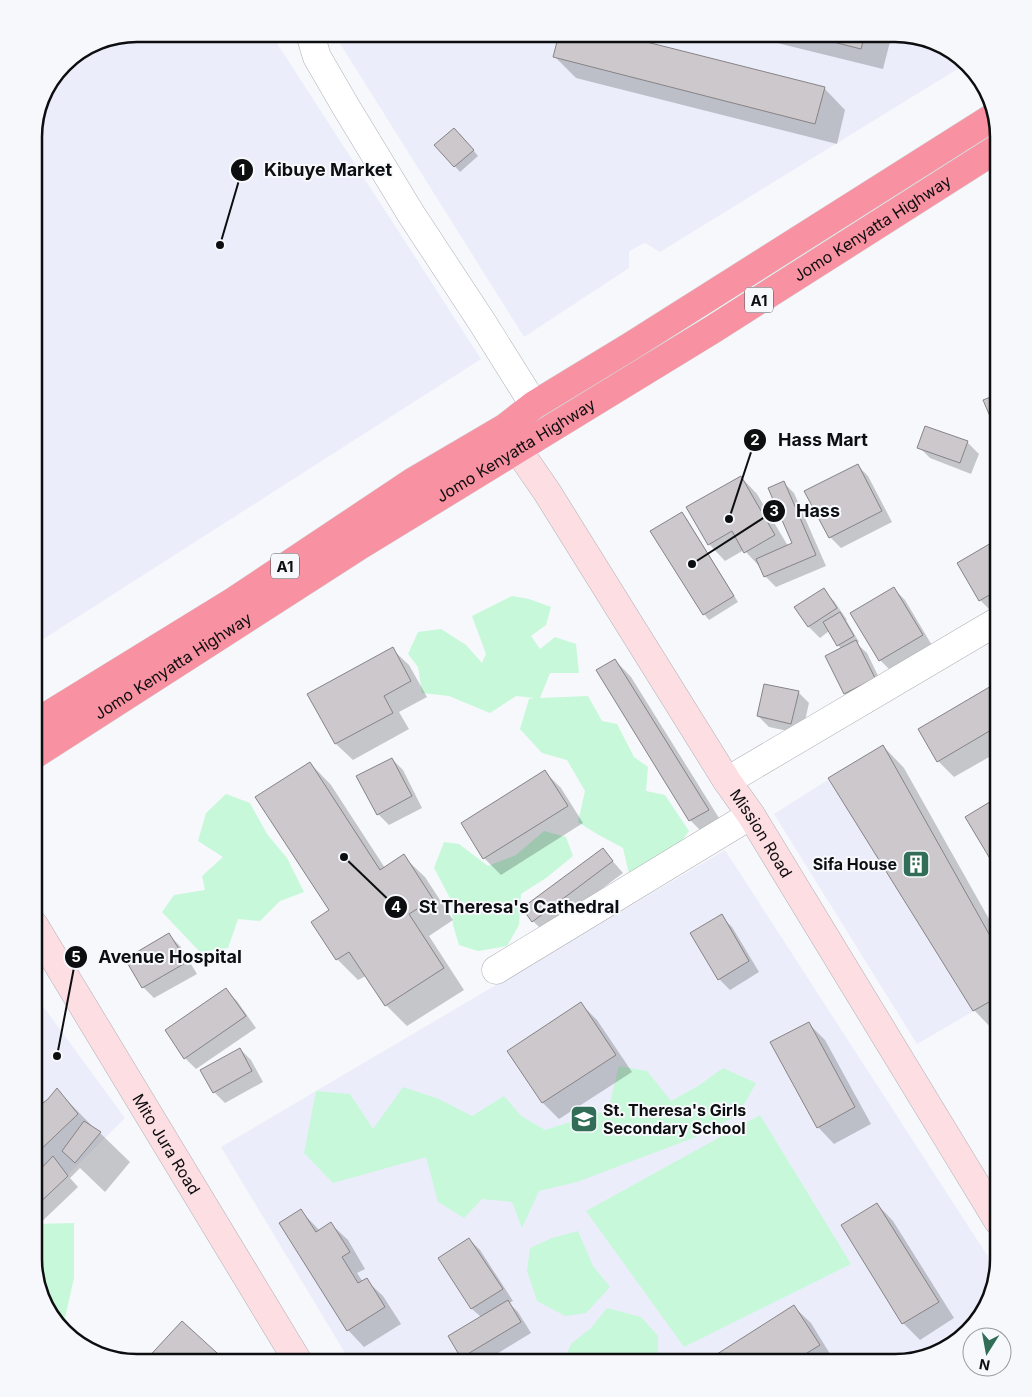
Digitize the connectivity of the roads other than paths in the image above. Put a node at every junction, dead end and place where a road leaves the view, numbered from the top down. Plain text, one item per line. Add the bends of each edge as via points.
1 (313, 43) edge
2 (988, 120) edge
3 (990, 153) edge
4 (534, 405) junction
5 (512, 438) junction
6 (990, 626) edge
7 (42, 719) edge
8 (42, 750) edge
9 (728, 781) junction
10 (751, 815) junction
11 (42, 939) edge
12 (496, 970) dead end
13 (990, 1208) edge
14 (294, 1354) edge

1 - 4 street via 317,57 411,214
2 - 4 highway, Jomo Kenyatta Highway / A1
3 - 5 highway, Jomo Kenyatta Highway / A1 via 712,330
4 - 5 highway, Jomo Kenyatta Highway / A1
5 - 7 highway, Jomo Kenyatta Highway / A1 via 414,481 234,601
5 - 8 highway, Jomo Kenyatta Highway / A1 via 359,546
5 - 9 street, Mission Road
6 - 9 street
9 - 10 street, Mission Road
10 - 12 street
10 - 13 street, Mission Road
11 - 14 street, Mito Jura Road

